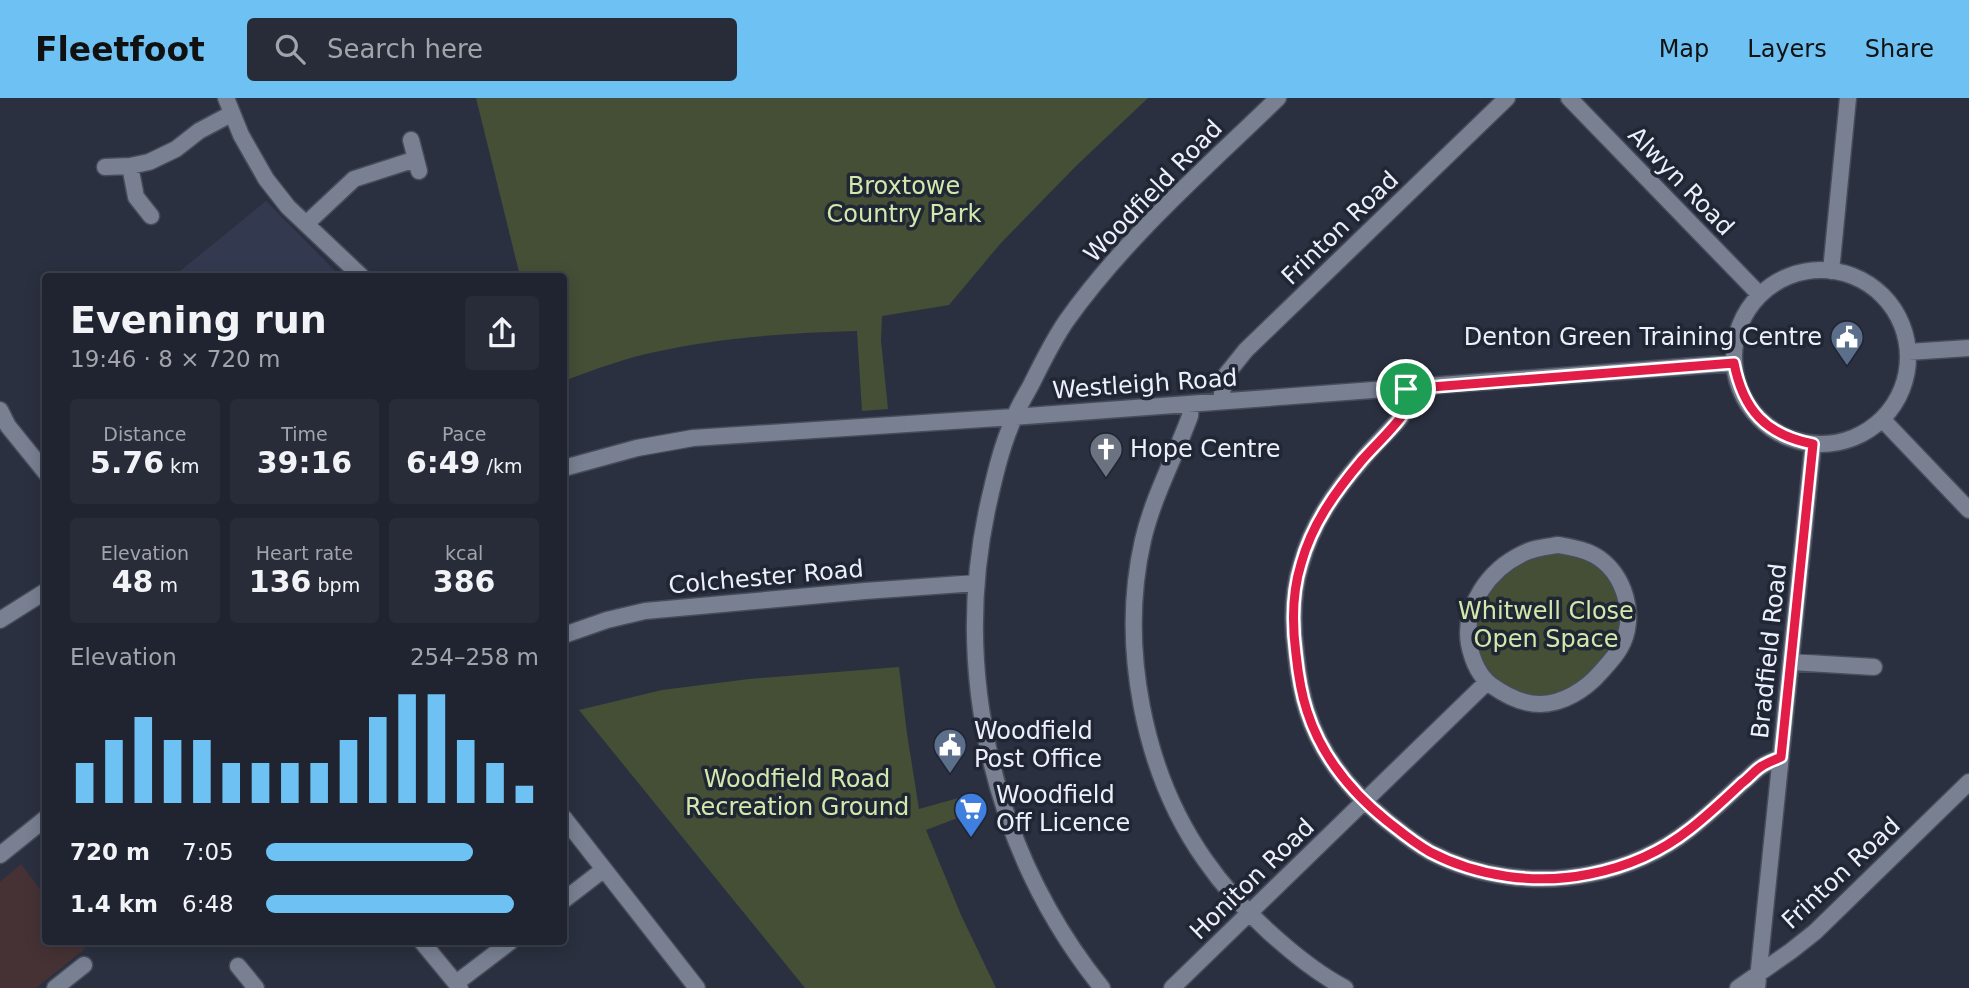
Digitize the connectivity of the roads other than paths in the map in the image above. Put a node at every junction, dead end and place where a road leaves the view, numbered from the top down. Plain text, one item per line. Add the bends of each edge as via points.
1 (226, 98) edge
2 (1278, 98) edge
3 (1507, 98) edge
4 (1569, 98) edge
5 (1848, 98) edge
6 (232, 114) junction
7 (411, 139) dead end
8 (130, 166) junction
9 (105, 167) dead end
10 (151, 216) dead end
11 (307, 223) junction
12 (1831, 271) junction
13 (358, 273) edge
14 (1760, 295) junction
15 (1969, 348) edge
16 (1908, 352) junction
17 (1734, 363) junction
18 (1406, 389) junction
19 (1221, 400) junction
20 (1191, 404) junction
21 (0, 410) edge
22 (1014, 417) junction
23 (1882, 419) junction
24 (4, 428) edge
25 (1813, 444) junction
26 (567, 467) edge
27 (42, 469) edge
28 (1969, 510) edge
29 (976, 583) junction
30 (42, 594) edge
31 (0, 620) edge
32 (567, 634) edge
33 (1791, 662) junction
34 (1874, 667) dead end
35 (1487, 682) junction
36 (1781, 757) junction
37 (1969, 782) edge
38 (1364, 802) junction
39 (42, 821) edge
40 (567, 822) edge
41 (0, 855) edge
42 (603, 870) junction
43 (567, 898) edge
44 (1249, 914) junction
45 (425, 945) edge
46 (506, 945) edge
47 (84, 965) dead end
48 (238, 965) dead end
49 (1758, 981) edge
50 (458, 985) edge
51 (55, 988) edge
52 (256, 988) edge
53 (697, 988) edge
54 (1102, 988) edge
55 (1172, 988) edge
56 (1345, 988) edge
57 (1738, 988) edge

1 - 6 street
2 - 22 street, Woodfield Road via 1126,245 1065,323
3 - 19 street, Frinton Road via 1246,350 1225,376
4 - 14 street, Alwyn Road
5 - 12 street
6 - 8 street via 176,149
6 - 11 street via 266,179
7 - 11 street via 418,165 354,179
8 - 9 street
8 - 10 street via 136,197
11 - 13 street
12 - 14 street via 1796,274
12 - 16 street via 1859,279 1884,297 1899,318
14 - 17 street via 1744,317
15 - 16 street
16 - 23 street via 1906,379
17 - 18 street, Westleigh Road
17 - 25 street via 1746,403 1769,427
18 - 19 street, Westleigh Road
18 - 38 street via 1401,417 1333,496 1311,532 1294,607 1297,669 1307,711 1339,773
19 - 20 street, Westleigh Road
20 - 22 street, Westleigh Road
20 - 44 street via 1143,542 1134,616 1137,678 1147,731 1178,813 1205,860
21 - 24 street
22 - 26 street, Westleigh Road via 693,438
22 - 29 street, Woodfield Road via 991,493
23 - 25 street via 1848,440
23 - 28 street
24 - 27 street
25 - 33 street, Bradfield Road
29 - 32 street, Colchester Road via 645,611
29 - 54 street, Woodfield Road via 978,684 999,794 1040,893
30 - 31 street
33 - 34 street
33 - 36 street, Bradfield Road
35 - 35 street via 1478,671 1467,632 1478,594 1508,561 1537,548 1558,545 1595,555 1608,566 1628,608 1622,646 1596,678 1571,696 1540,704 1507,695
35 - 38 street, Honiton Road
36 - 38 street via 1762,766 1666,846 1619,866 1567,878 1501,876 1446,860 1407,837
36 - 49 street, Bradfield Road
37 - 49 street, Frinton Road
38 - 44 street, Honiton Road
39 - 41 street
40 - 42 street
42 - 43 street
42 - 53 street
44 - 55 street, Honiton Road
44 - 56 street via 1289,951
45 - 50 street
46 - 50 street
47 - 51 street
48 - 52 street
49 - 57 street, Frinton Road

